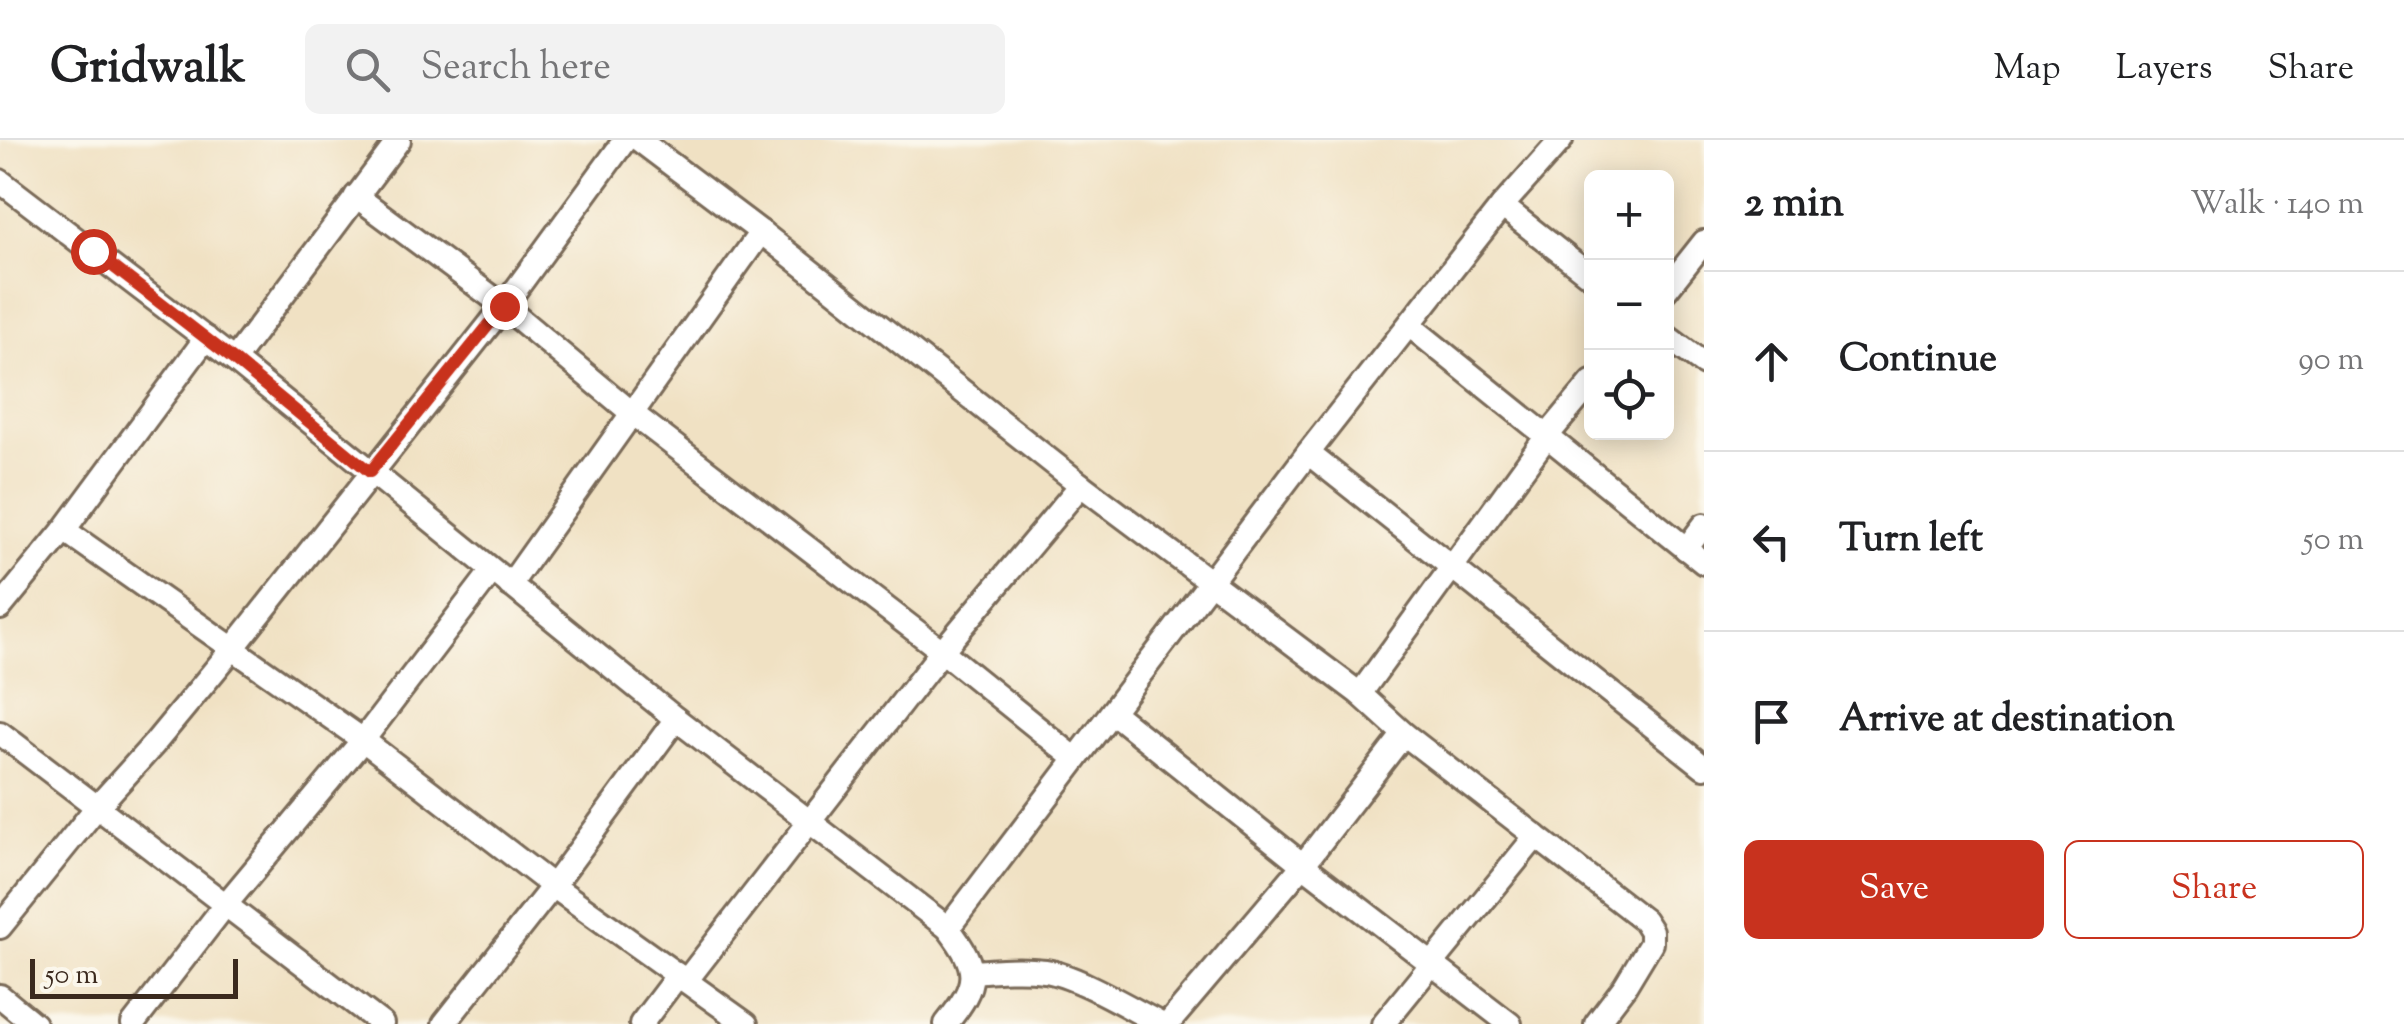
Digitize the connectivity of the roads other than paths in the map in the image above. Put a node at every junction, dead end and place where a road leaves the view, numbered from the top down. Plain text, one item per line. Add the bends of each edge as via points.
1 (400, 140) edge
2 (624, 140) edge
3 (639, 140) edge
4 (1561, 140) edge
5 (0, 181) edge
6 (356, 196) junction
7 (1502, 206) junction
8 (761, 232) junction
9 (1704, 242) edge
10 (1584, 271) edge
11 (1674, 280) edge
12 (504, 306) junction
13 (1410, 325) junction
14 (206, 338) junction
15 (1674, 342) edge
16 (234, 360) junction
17 (1704, 364) edge
18 (1584, 392) edge
19 (632, 414) junction
20 (1547, 436) junction
21 (1308, 453) junction
22 (370, 472) junction
23 (1082, 485) junction
24 (1704, 525) edge
25 (64, 530) junction
26 (1695, 556) edge
27 (1452, 566) junction
28 (501, 578) junction
29 (1212, 581) junction
30 (0, 608) edge
31 (234, 647) junction
32 (942, 651) junction
33 (1360, 694) junction
34 (1112, 712) junction
35 (676, 718) junction
36 (0, 733) edge
37 (1404, 734) junction
38 (363, 740) junction
39 (1076, 760) junction
40 (1704, 767) edge
41 (97, 807) junction
42 (810, 821) junction
43 (1536, 836) junction
44 (1303, 865) junction
45 (553, 886) junction
46 (226, 904) junction
47 (0, 928) edge
48 (948, 928) junction
49 (1432, 964) junction
50 (973, 972) junction
51 (682, 978) junction
52 (0, 996) edge
53 (34, 1024) edge
54 (133, 1024) edge
55 (382, 1024) edge
56 (444, 1024) edge
57 (641, 1024) edge
58 (746, 1024) edge
59 (946, 1024) edge
60 (1165, 1024) edge
61 (1383, 1024) edge
62 (1510, 1024) edge
63 (1596, 1024) edge

1 - 6 street
2 - 12 street
3 - 8 street
4 - 7 street
5 - 14 street
6 - 12 street
6 - 16 street
7 - 10 street
7 - 13 street
8 - 19 street
8 - 23 street
9 - 11 street
12 - 19 street
12 - 22 street
13 - 20 street
13 - 21 street
14 - 16 street
14 - 25 street
15 - 17 street
16 - 22 street
18 - 20 street
19 - 28 street
19 - 32 street
20 - 26 street
20 - 27 street
21 - 27 street
21 - 29 street
22 - 28 street
22 - 31 street
23 - 29 street
23 - 32 street
24 - 26 street
25 - 30 street
25 - 31 street
27 - 33 street
27 - 40 street
28 - 35 street
28 - 38 street
29 - 33 street
29 - 34 street
31 - 38 street
31 - 41 street
32 - 39 street
32 - 42 street
33 - 37 street
34 - 39 street
34 - 44 street
35 - 42 street
35 - 45 street
36 - 41 street
37 - 43 street
37 - 44 street
38 - 45 street
38 - 46 street
39 - 48 street
41 - 46 street
41 - 47 street
42 - 48 street
42 - 51 street
43 - 49 street
43 - 63 street via 1651,932 1651,943
44 - 49 street
44 - 60 street
45 - 51 street
45 - 56 street
46 - 54 street
46 - 55 street
48 - 50 street
49 - 61 street
49 - 62 street
50 - 59 street
50 - 60 street via 1049,971
51 - 57 street
51 - 58 street
52 - 53 street

